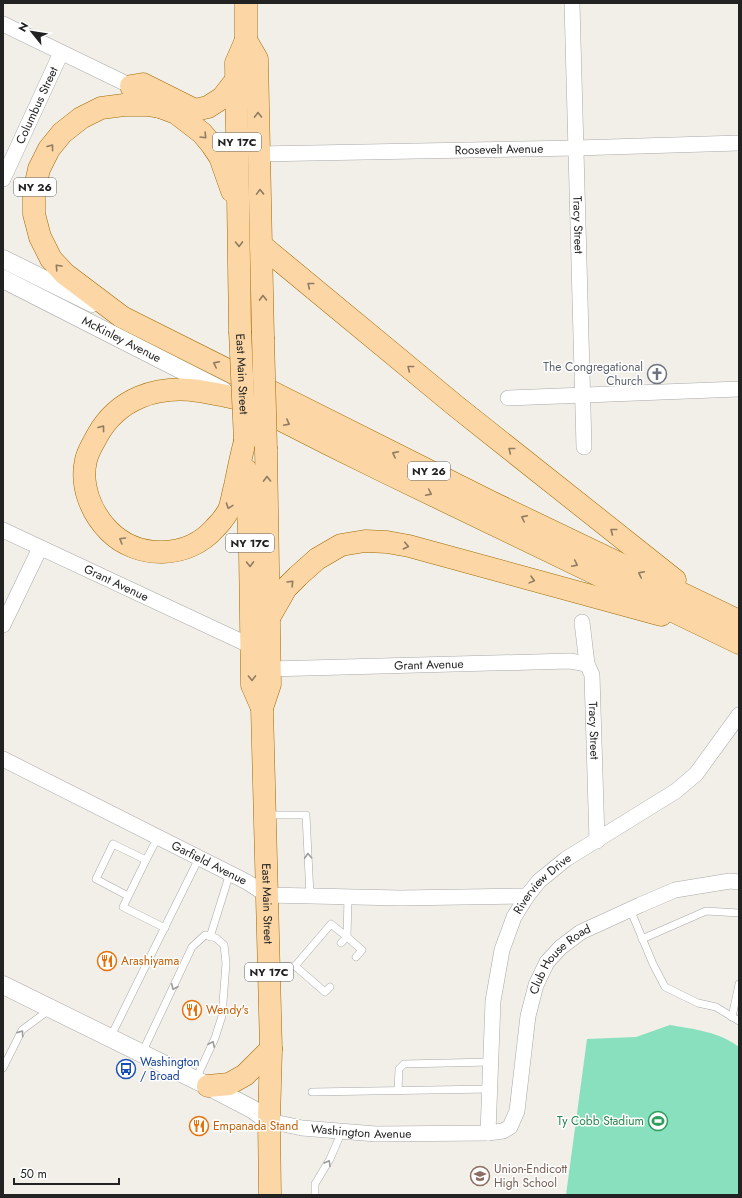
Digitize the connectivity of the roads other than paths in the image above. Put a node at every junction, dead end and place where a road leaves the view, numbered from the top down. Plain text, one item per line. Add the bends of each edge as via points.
1 (246, 3) edge
2 (572, 3) edge
3 (3, 24) edge
4 (246, 40) junction
5 (61, 53) junction
6 (236, 80) junction
7 (131, 86) junction
8 (160, 107) junction
9 (739, 144) edge
10 (576, 148) junction
11 (259, 154) junction
12 (8, 156) edge
13 (3, 179) edge
14 (238, 205) junction
15 (261, 245) junction
16 (3, 259) edge
17 (3, 279) edge
18 (122, 317) junction
19 (739, 389) edge
20 (583, 395) junction
21 (508, 398) dead end
22 (239, 399) junction
23 (245, 441) junction
24 (584, 447) dead end
25 (3, 530) edge
26 (40, 548) junction
27 (270, 616) junction
28 (737, 620) edge
29 (582, 622) dead end
30 (3, 625) edge
31 (702, 625) junction
32 (739, 643) edge
33 (251, 646) junction
34 (587, 664) junction
35 (270, 669) junction
36 (262, 708) junction
37 (739, 715) edge
38 (3, 759) edge
39 (265, 815) junction
40 (158, 837) junction
41 (597, 841) junction
42 (199, 858) junction
43 (146, 860) junction
44 (230, 873) junction
45 (739, 882) edge
46 (267, 895) junction
47 (128, 896) junction
48 (310, 896) junction
49 (527, 896) junction
50 (348, 897) junction
51 (630, 909) junction
52 (739, 913) edge
53 (165, 928) junction
54 (210, 937) junction
55 (347, 938) junction
56 (642, 939) junction
57 (341, 943) dead end
58 (356, 957) dead end
59 (295, 966) junction
60 (269, 968) junction
61 (739, 984) edge
62 (3, 986) edge
63 (330, 987) dead end
64 (51, 1008) junction
65 (732, 1017) junction
66 (739, 1021) edge
67 (110, 1038) junction
68 (271, 1049) junction
69 (142, 1053) junction
70 (491, 1062) junction
71 (3, 1068) edge
72 (202, 1083) junction
73 (490, 1089) junction
74 (398, 1090) junction
75 (312, 1092) dead end
76 (269, 1121) junction
77 (342, 1131) junction
78 (488, 1133) junction
79 (270, 1195) edge
80 (316, 1195) edge

1 - 4 main road, East Main Street / NY 17C
2 - 10 street, Tracy Street
3 - 5 street
4 - 6 main road, East Main Street / NY 17C via 236,63
11 -> 4 main road, East Main Street / NY 17C via 257,59
5 - 7 street
5 - 12 street, Columbus Street
6 - 7 main road via 222,98 208,107 195,110 143,84
6 - 14 main road, East Main Street / NY 17C
7 - 8 main road via 136,96
8 -> 14 main road, NY 26 via 176,113 202,133 212,145 220,158
18 -> 8 main road, NY 26 via 65,274 51,259 40,237 34,214 38,169 62,133 81,118 101,108 124,105
9 - 10 street, Roosevelt Avenue
10 - 11 street, Roosevelt Avenue
10 - 20 street, Tracy Street
15 -> 11 main road, East Main Street / NY 17C
12 - 13 street, Columbus Street
14 -> 23 main road, East Main Street / NY 17C, bridge
27 -> 15 main road, East Main Street / NY 17C, bridge
28 -> 15 main road via 674,579 457,407
16 - 18 street, McKinley Avenue
17 - 22 street, McKinley Avenue
28 -> 18 main road, NY 26 via 490,502
19 - 20 street
20 - 21 street
20 - 24 street, Tracy Street
23 -> 22 main road via 230,507 223,520 199,542 185,549 167,552 139,549 111,533 93,511 87,494 86,461 100,430 121,407 150,393 166,390 197,391
22 -> 31 main road
23 -> 33 main road, East Main Street / NY 17C
25 - 26 street, Grant Avenue
26 - 30 street
26 - 33 street, Grant Avenue
27 -> 31 main road via 286,588 317,559 341,545 365,541 409,546 648,613
27 - 35 main road, East Main Street / NY 17C
29 - 34 street, Tracy Street
31 - 32 main road
33 -> 36 main road, East Main Street / NY 17C via 252,685
34 - 35 street, Grant Avenue via 570,661
34 - 41 street, Tracy Street via 592,675
35 - 36 main road, East Main Street / NY 17C via 270,684
36 - 39 main road, East Main Street / NY 17C
37 - 41 street, Riverview Drive via 696,774 676,791
38 - 40 street, Garfield Avenue
39 - 46 main road, East Main Street / NY 17C
48 -> 39 lane via 306,815
40 - 42 street, Garfield Avenue
40 - 43 lane
41 - 49 street, Riverview Drive via 566,859 539,881
42 - 44 street, Garfield Avenue
42 - 53 lane
43 - 47 lane
43 - 47 lane via 113,844 96,879
44 - 46 street, Garfield Avenue
44 - 54 lane
45 - 51 street, Club House Road via 730,881 675,890
46 - 48 street
46 - 60 main road, East Main Street / NY 17C
47 - 53 lane via 123,907
48 - 50 street
49 - 50 street
49 - 70 street, Riverview Drive via 514,917 502,950 493,1001
50 - 55 lane
51 - 56 lane
51 - 78 street, Club House Road via 581,932 547,962 536,985 528,1016 517,1111 510,1127 503,1131
52 - 56 lane via 706,911
53 - 67 lane
54 -> 69 lane via 205,935 192,947
72 -> 54 lane via 222,1016 226,963 224,945 216,938
55 - 57 lane
55 - 58 lane via 362,950
55 - 59 lane via 331,924
56 - 65 lane via 665,987 698,1003 716,1007
59 - 60 lane
59 - 63 lane via 313,976 325,992
60 - 68 main road, East Main Street / NY 17C
61 - 65 lane
62 - 64 street, Washington Avenue
64 - 67 street, Washington Avenue
71 -> 64 lane via 22,1030
65 - 66 lane
67 - 69 street, Washington Avenue
68 - 72 main road via 245,1075 229,1084
68 - 76 main road, East Main Street / NY 17C
69 - 72 street, Washington Avenue
70 - 73 street, Riverview Drive
70 - 74 lane via 404,1064 399,1069
72 - 76 street, Washington Avenue via 252,1109
73 - 74 lane
73 - 78 street, Riverview Drive
74 - 75 lane
76 - 77 street, Washington Avenue via 302,1128
76 - 79 main road, East Main Street / NY 17C
77 - 78 street, Washington Avenue via 376,1134
80 -> 77 lane via 315,1184 330,1160

